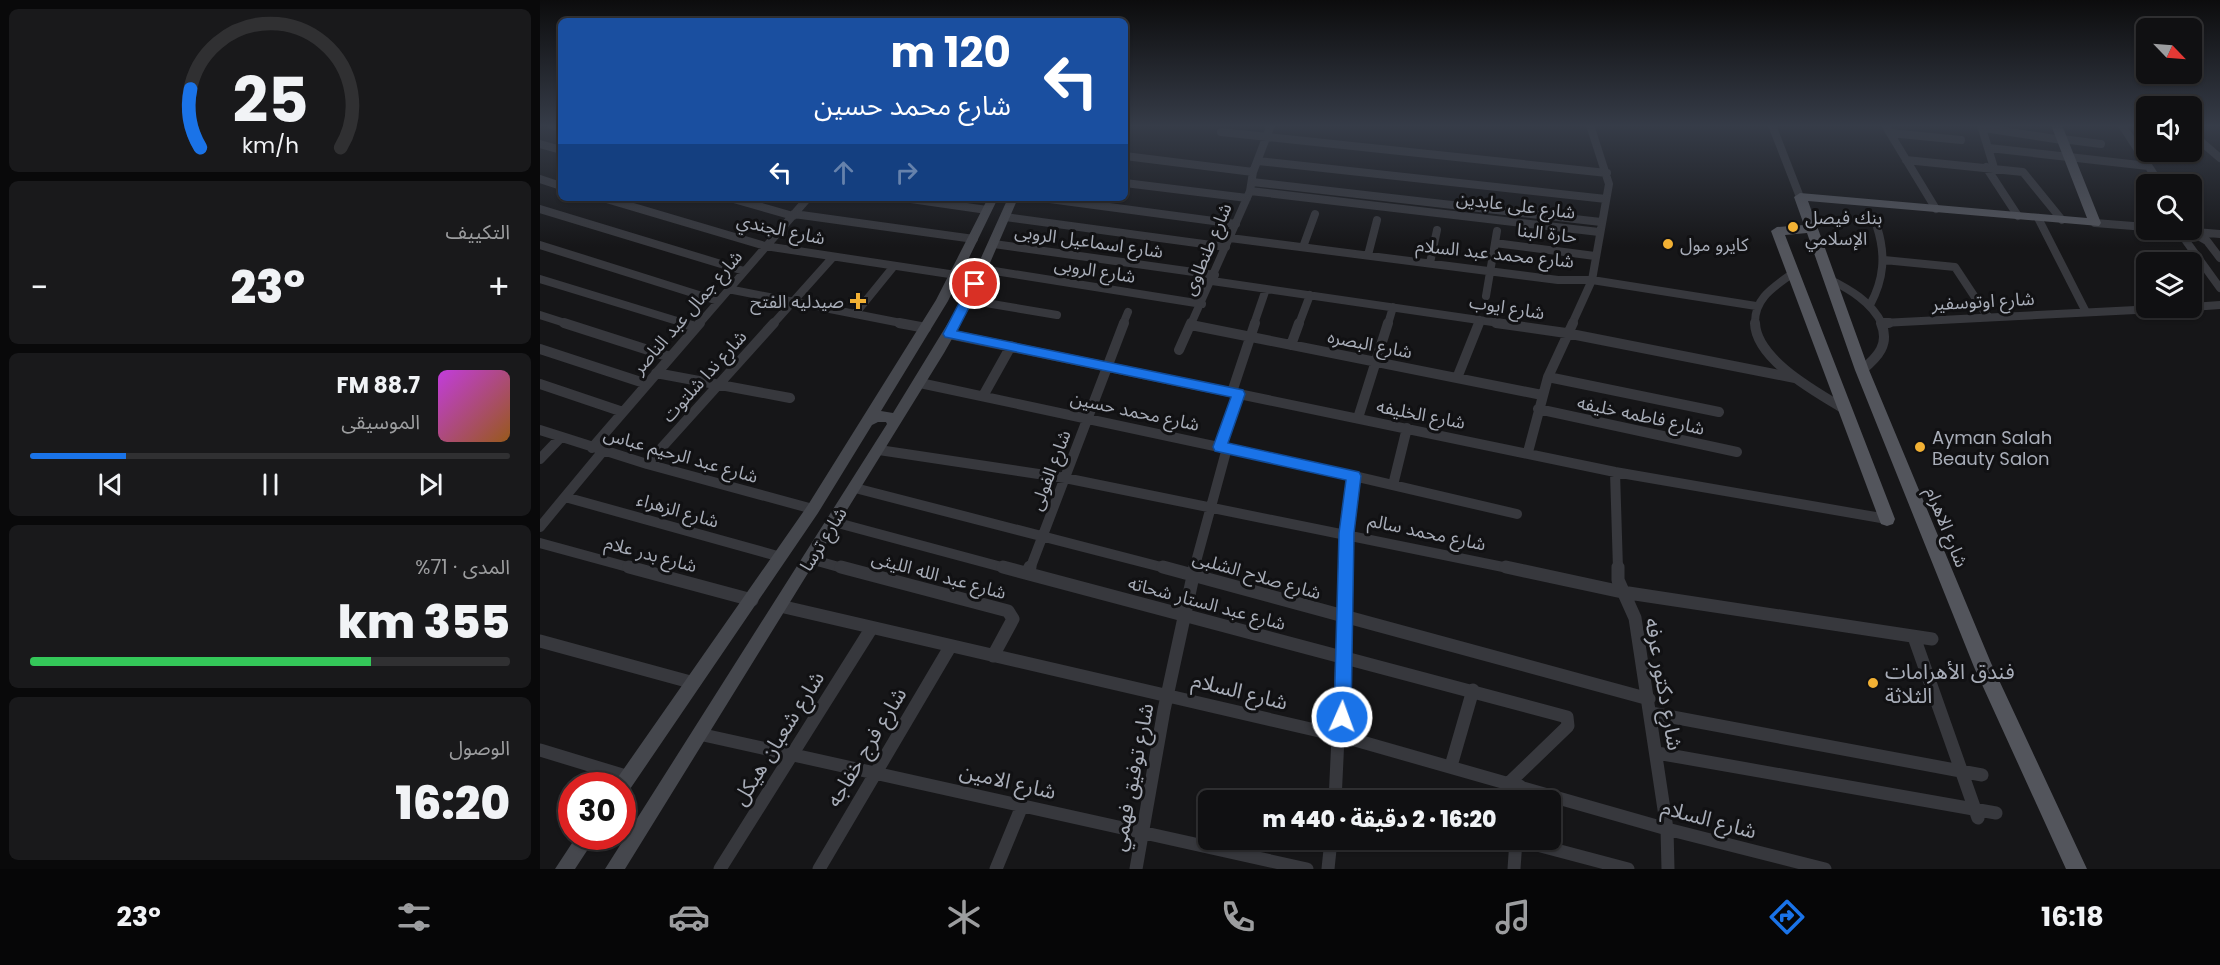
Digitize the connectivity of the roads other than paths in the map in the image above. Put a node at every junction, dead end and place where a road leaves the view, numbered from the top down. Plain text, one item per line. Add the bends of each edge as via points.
1 (1202, 166) edge
2 (1256, 166) edge
3 (1300, 166) edge
4 (1537, 166) edge
5 (1604, 166) edge
6 (1788, 166) edge
7 (1909, 166) edge
8 (1973, 166) edge
9 (2072, 166) edge
10 (2144, 166) edge
11 (2148, 166) joint
12 (1990, 167) junction
13 (1254, 172) junction
14 (1607, 173) junction
15 (2153, 174) edge
16 (540, 179) edge
17 (1128, 183) edge
18 (558, 185) edge
19 (1249, 191) junction
20 (1800, 197) junction
21 (1606, 199) junction
22 (613, 201) edge
23 (741, 201) edge
24 (805, 201) edge
25 (947, 201) edge
26 (1012, 201) edge
27 (1064, 201) edge
28 (990, 204) edge
29 (540, 209) edge
30 (1936, 209) junction
31 (1314, 214) dead end
32 (793, 215) junction
33 (2018, 216) junction
34 (1005, 217) junction
35 (2038, 218) junction
36 (1377, 220) dead end
37 (2062, 220) junction
38 (2095, 223) junction
39 (1236, 224) junction
40 (2136, 226) edge
41 (1600, 227) junction
42 (1877, 227) dead end
43 (1811, 229) junction
44 (1437, 230) dead end
45 (1497, 231) dead end
46 (2202, 232) edge
47 (2220, 234) edge
48 (2202, 238) edge
49 (974, 239) junction
50 (2186, 240) edge
51 (1228, 242) junction
52 (1495, 243) junction
53 (994, 244) junction
54 (540, 245) edge
55 (765, 246) junction
56 (1303, 247) junction
57 (1368, 255) junction
58 (833, 256) junction
59 (1595, 256) junction
60 (2220, 258) edge
61 (1884, 260) junction
62 (1430, 263) junction
63 (894, 266) junction
64 (982, 268) junction
65 (744, 271) junction
66 (1490, 271) junction
67 (1793, 273) junction
68 (956, 275) junction
69 (1213, 278) junction
70 (540, 279) edge
71 (1829, 279) junction
72 (1592, 280) junction
73 (2220, 288) edge
74 (729, 289) junction
75 (1266, 289) junction
76 (1310, 295) junction
77 (1486, 296) dead end
78 (968, 300) junction
79 (718, 301) junction
80 (792, 302) junction
81 (1202, 304) junction
82 (1870, 305) junction
83 (2220, 305) edge
84 (1756, 306) junction
85 (2202, 306) edge
86 (1393, 307) junction
87 (2136, 310) edge
88 (1128, 312) dead end
89 (2086, 312) junction
90 (855, 314) junction
91 (540, 315) edge
92 (1057, 315) dead end
93 (1988, 317) junction
94 (1480, 320) junction
95 (1882, 323) junction
96 (1191, 326) junction
97 (696, 327) junction
98 (926, 328) junction
99 (1566, 333) junction
100 (949, 334) junction
101 (1248, 336) junction
102 (1291, 345) junction
103 (1011, 346) junction
104 (540, 349) edge
105 (940, 350) junction
106 (1179, 350) dead end
107 (912, 351) junction
108 (670, 357) junction
109 (1376, 362) junction
110 (1108, 366) junction
111 (1862, 370) junction
112 (656, 373) junction
113 (1548, 377) junction
114 (1457, 378) junction
115 (1795, 378) junction
116 (920, 383) junction
117 (540, 384) edge
118 (647, 384) junction
119 (718, 385) junction
120 (1235, 393) junction
121 (1542, 395) junction
122 (983, 396) junction
123 (790, 398) dead end
124 (1539, 409) junction
125 (1845, 410) junction
126 (623, 412) junction
127 (1719, 412) dead end
128 (1088, 418) junction
129 (1359, 418) junction
130 (864, 424) junction
131 (894, 425) junction
132 (1407, 428) junction
133 (540, 430) edge
134 (561, 437) junction
135 (1223, 448) junction
136 (598, 449) junction
137 (879, 450) junction
138 (1528, 452) junction
139 (1737, 452) dead end
140 (540, 459) edge
141 (647, 464) junction
142 (1615, 472) junction
143 (1354, 476) junction
144 (1065, 478) junction
145 (1393, 485) junction
146 (855, 488) junction
147 (565, 496) junction
148 (1209, 507) junction
149 (813, 508) junction
150 (1517, 514) dead end
151 (1887, 519) joint
152 (834, 522) junction
153 (540, 527) edge
154 (1347, 533) junction
155 (1042, 537) junction
156 (540, 543) edge
157 (781, 557) junction
158 (810, 559) junction
159 (1028, 573) junction
160 (1194, 575) junction
161 (1622, 592) junction
162 (752, 600) junction
163 (780, 606) junction
164 (1185, 615) junction
165 (1345, 618) junction
166 (871, 629) junction
167 (1914, 637) junction
168 (1932, 639) dead end
169 (540, 641) edge
170 (950, 647) junction
171 (993, 656) junction
172 (1344, 659) junction
173 (694, 683) junction
174 (1473, 690) junction
175 (1169, 694) junction
176 (1650, 706) junction
177 (699, 734) junction
178 (1341, 736) junction
179 (540, 750) edge
180 (1657, 753) junction
181 (792, 755) junction
182 (1451, 766) junction
183 (599, 772) edge
184 (633, 772) edge
185 (875, 773) junction
186 (1963, 773) junction
187 (1982, 775) dead end
188 (1515, 784) junction
189 (1336, 790) edge
190 (1516, 790) edge
191 (1022, 806) junction
192 (1996, 813) dead end
193 (1977, 814) junction
194 (1667, 829) junction
195 (1142, 833) junction
196 (1329, 850) edge
197 (1516, 850) edge
198 (1555, 850) edge
199 (576, 861) edge
200 (564, 869) edge
201 (614, 869) edge
202 (720, 869) edge
203 (819, 869) edge
204 (996, 869) edge
205 (1136, 869) edge
206 (1307, 869) edge
207 (1328, 869) edge
208 (1514, 869) edge
209 (1628, 869) edge
210 (1668, 869) edge
211 (1825, 869) edge
212 (2077, 869) edge

1 - 13 street
2 - 13 street, شارع طنطاوى
3 - 21 street
4 - 14 street
5 - 14 street
6 - 20 street, شارع الاهرام
7 - 30 street
8 - 12 street
9 - 38 main road
10 - 11 street
11 - 15 street
12 - 33 street
12 - 37 street via 2028,175
13 - 19 street, شارع طنطاوى
14 - 21 street
16 - 18 street
17 - 19 street, شارع على عابدين
19 - 39 street, شارع طنطاوى
19 - 41 street, شارع على عابدين
20 - 30 main road
20 - 43 main road, شارع الاهرام
21 - 41 street
22 - 55 street, شارع الجندي
23 - 32 street
24 - 32 street, شارع جمال عبد الناصر
25 - 28 street
26 - 34 main road, شارع ترسا
27 - 39 street
28 - 49 main road, شارع ترسا
29 - 65 street
30 - 33 main road
31 - 56 street
32 - 49 street
32 - 55 street, شارع جمال عبد الناصر
33 - 35 main road
34 - 51 street, شارع محمد عبد السلام
34 - 53 main road, شارع ترسا
35 - 37 main road
35 - 89 street
36 - 57 street
37 - 38 main road
38 - 40 street
39 - 51 street, شارع طنطاوى
41 - 59 street
42 - 61 street
43 - 67 main road via 1777,231
43 - 71 main road, شارع الاهرام
44 - 62 street
45 - 52 street
46 - 47 street
48 - 60 street
49 - 68 main road, شارع ترسا
50 - 73 street
51 - 56 street, شارع محمد عبد السلام
51 - 69 street, شارع طنطاوى
52 - 59 street, حارة البنا
52 - 66 street
53 - 64 main road, شارع ترسا
53 - 69 street, شارع اسماعيل الروبى
54 - 79 street
55 - 58 street, شارع الجندي
55 - 65 street, شارع جمال عبد الناصر
56 - 57 street, شارع محمد عبد السلام
57 - 62 street, شارع محمد عبد السلام
58 - 63 street, شارع الجندي
58 - 80 street, شارع ندا شلتوت
59 - 72 street
61 - 82 street via 1882,279
61 - 93 street via 1955,267
62 - 66 street, شارع محمد عبد السلام
63 - 68 street, شارع الجندي
63 - 90 street
64 - 78 main road, شارع ترسا
64 - 81 street, شارع الروبى
65 - 74 street, شارع جمال عبد الناصر
66 - 72 street, شارع محمد عبد السلام
66 - 77 street
67 - 84 street via 1768,289
67 - 125 main road
68 - 98 main road, شارع ترسا
69 - 75 street, شارع ايوب
69 - 81 street, شارع طنطاوى
70 - 97 street
71 - 82 street via 1852,290
71 - 111 main road, شارع الاهرام
72 - 84 street, شارع محمد عبد السلام
72 - 99 street
74 - 79 street, شارع جمال عبد الناصر
74 - 80 street
75 - 76 street, شارع ايوب
75 - 101 street, شارع توفيق فهمي
76 - 86 street, شارع ايوب
76 - 102 street
78 - 92 street
78 - 100 main road, شارع ترسا
79 - 97 street, شارع جمال عبد الناصر
80 - 90 street
80 - 119 street, شارع ندا شلتوت
81 - 96 street, شارع طنطاوى
82 - 95 street
83 - 85 street
84 - 115 street via 1759,340 1777,364
86 - 94 street, شارع ايوب
86 - 109 street
87 - 89 street, شارع اوتوسفير
88 - 110 street, شارع الفولى
89 - 93 street, شارع اوتوسفير
90 - 98 street
91 - 108 street
93 - 95 street, شارع اوتوسفير
94 - 99 street, شارع ايوب
94 - 114 street
95 - 111 street via 1884,345 1880,355
96 - 101 street, شارع البصره
96 - 106 street, شارع طنطاوى
97 - 108 street, شارع جمال عبد الناصر
98 - 107 main road, شارع ترسا
99 - 113 street
99 - 115 street, شارع ايوب
100 - 103 street, شارع الخليفه
100 - 105 main road, شارع ترسا
101 - 102 street, شارع البصره
101 - 120 street, شارع توفيق فهمي
102 - 109 street, شارع البصره
103 - 110 street, شارع الخليفه
103 - 122 street
104 - 118 street
105 - 107 main road via 925,359 917,358
105 - 116 main road, شارع ترسا
107 - 130 main road, شارع ترسا
108 - 112 street, شارع جمال عبد الناصر
109 - 114 street, شارع البصره
109 - 129 street
110 - 120 street, شارع الخليفه
110 - 128 street, شارع الفولى
111 - 212 main road, شارع الاهرام via 1983,667
112 - 118 street, شارع جمال عبد الناصر
112 - 119 street
113 - 121 street
113 - 127 street
114 - 121 street, شارع البصره
115 - 125 street
116 - 122 street, شارع محمد حسين
116 - 131 main road, شارع ترسا
117 - 126 street
118 - 126 street, شارع جمال عبد الناصر
119 - 123 street
119 - 141 street, شارع ندا شلتوت
120 - 129 street, شارع الخليفه
120 - 135 street, شارع توفيق فهمي
121 - 124 street
122 - 128 street, شارع محمد حسين
124 - 138 street
124 - 139 street, شارع فاطمه خليفه
125 - 151 main road
126 - 136 street, شارع جمال عبد الناصر
128 - 135 street, شارع محمد حسين
128 - 144 street, شارع الفولى
129 - 132 street, شارع الخليفه
130 - 131 main road via 881,415 891,418
130 - 149 main road, شارع ترسا
131 - 137 main road, شارع ترسا
132 - 138 street, شارع الخليفه
132 - 145 street
133 - 134 street, شارع عبد الرحيم عباس
134 - 136 street, شارع عبد الرحيم عباس
134 - 140 street
135 - 143 street, شارع محمد حسين
135 - 148 street, شارع توفيق فهمي
136 - 141 street, شارع عبد الرحيم عباس
136 - 147 street, شارع جمال عبد الناصر
137 - 144 street, شارع محمد سالم
137 - 146 main road, شارع ترسا
138 - 142 street, شارع الخليفه
141 - 149 street, شارع عبد الرحيم عباس
142 - 151 street, شارع الخليفه
142 - 161 street, شارع دكتور عرفه via 1618,580
143 - 145 street, شارع محمد حسين
143 - 154 street
144 - 148 street, شارع محمد سالم
144 - 155 street, شارع الفولى
145 - 150 street, شارع محمد حسين
146 - 152 main road, شارع ترسا
146 - 155 street, شارع صلاح الشلبى
147 - 153 street, شارع جمال عبد الناصر
147 - 157 street, شارع الزهراء
148 - 154 street, شارع محمد سالم
148 - 160 street, شارع توفيق فهمي
149 - 157 main road, شارع ترسا
152 - 158 main road, شارع ترسا
152 - 159 street, شارع عبد الستار شحاته
154 - 161 street, شارع محمد سالم
154 - 165 street
155 - 159 street, شارع الفولى
155 - 160 street, شارع صلاح الشلبى
156 - 162 street, شارع بدر علام
157 - 162 main road, شارع ترسا
158 - 163 main road, شارع ترسا
158 - 171 street, شارع عبد الله الليثى via 1008,611 1013,619
159 - 164 street, شارع عبد الستار شحاته
160 - 164 street, شارع توفيق فهمي
160 - 165 street, شارع صلاح الشلبى
161 - 167 street, شارع محمد سالم
161 - 176 street, شارع دكتور عرفه via 1635,618
162 - 173 main road, شارع ترسا
163 - 166 street, شارع السلام
163 - 177 main road, شارع ترسا
164 - 172 street, شارع عبد الستار شحاته
164 - 175 street, شارع توفيق فهمي
165 - 172 street
165 - 176 street, شارع صلاح الشلبى
166 - 170 street, شارع السلام
166 - 181 street, شارع شعبان هيكل
167 - 168 street, شارع محمد سالم
167 - 186 street
169 - 173 street
170 - 171 street, شارع السلام
170 - 185 street, شارع فرج خفاجه
171 - 175 street, شارع السلام
172 - 174 street, شارع عبد الستار شحاته
172 - 178 street
173 - 184 main road, شارع ترسا
174 - 182 street
174 - 188 street, شارع عبد الستار شحاته via 1563,714 1569,721
175 - 178 street, شارع السلام
175 - 195 street, شارع توفيق فهمي
176 - 180 street, شارع دكتور عرفه
176 - 186 street, شارع صلاح الشلبى
177 - 181 street, شارع الامين
177 - 201 main road, شارع ترسا
178 - 182 street, شارع السلام
178 - 189 street
179 - 183 street
180 - 193 street
180 - 194 street, شارع دكتور عرفه
181 - 185 street, شارع الامين
181 - 202 street, شارع شعبان هيكل
182 - 188 street, شارع السلام
185 - 191 street, شارع الامين
185 - 203 street, شارع فرج خفاجه
186 - 187 street, شارع صلاح الشلبى
186 - 193 street
188 - 190 street
188 - 194 street, شارع السلام
191 - 195 street, شارع الامين
191 - 204 street
192 - 193 street
194 - 210 street, شارع دكتور عرفه
194 - 211 street, شارع السلام
195 - 205 street, شارع توفيق فهمي
195 - 206 street, شارع الامين
196 - 207 street
197 - 208 street
198 - 209 street
199 - 200 main road

